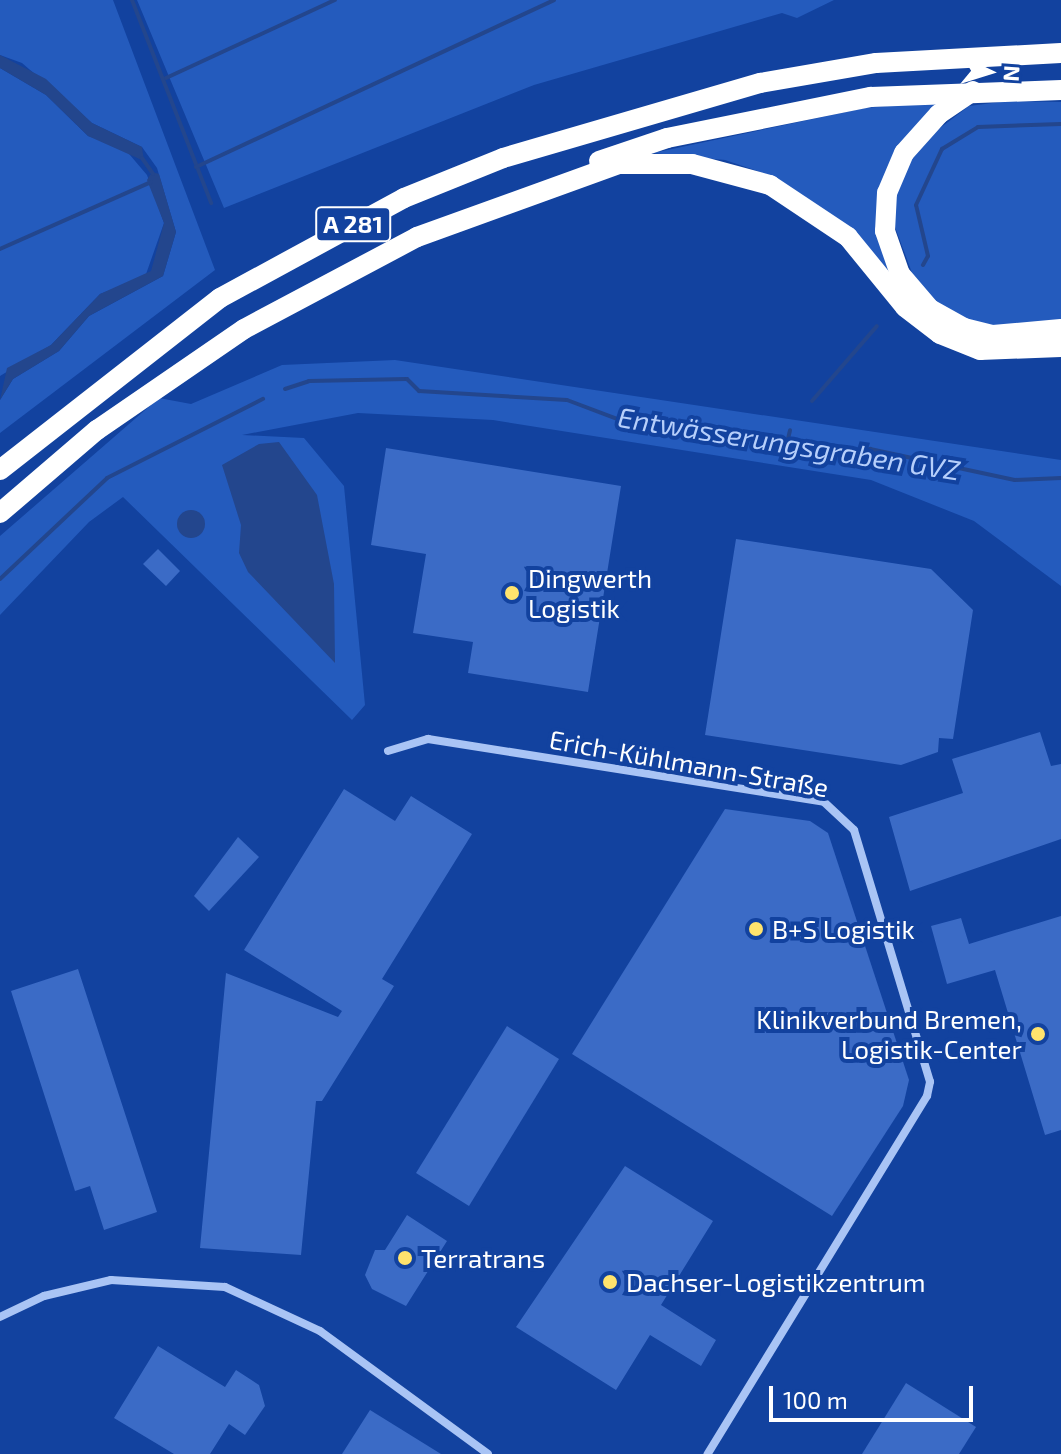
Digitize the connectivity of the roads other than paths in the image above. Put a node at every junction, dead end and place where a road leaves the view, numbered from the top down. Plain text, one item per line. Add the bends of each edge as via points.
1 (1061, 53) edge
2 (975, 90) junction
3 (1061, 90) edge
4 (583, 173) junction
5 (1061, 329) edge
6 (1061, 347) edge
7 (0, 470) edge
8 (0, 513) edge
9 (388, 751) dead end
10 (0, 1317) edge
11 (488, 1454) edge
12 (708, 1454) edge

1 - 7 highway, A 281 via 876,63 760,83 503,158 404,198 220,298
2 - 3 highway, A 281
2 - 4 highway, A 281 via 871,97 667,138 610,152
2 - 5 highway via 939,114 904,153 887,193 885,231 914,293 964,328 1006,335
4 - 6 highway via 658,161 732,171 797,198 848,237 905,307 940,334 980,350
4 - 8 highway, A 281 via 417,237 244,329 97,430
9 - 12 street, Erich-Kühlmann-Straße via 428,739 824,802 854,830 930,1082 927,1096
10 - 11 street via 44,1296 111,1280 225,1287 320,1331

